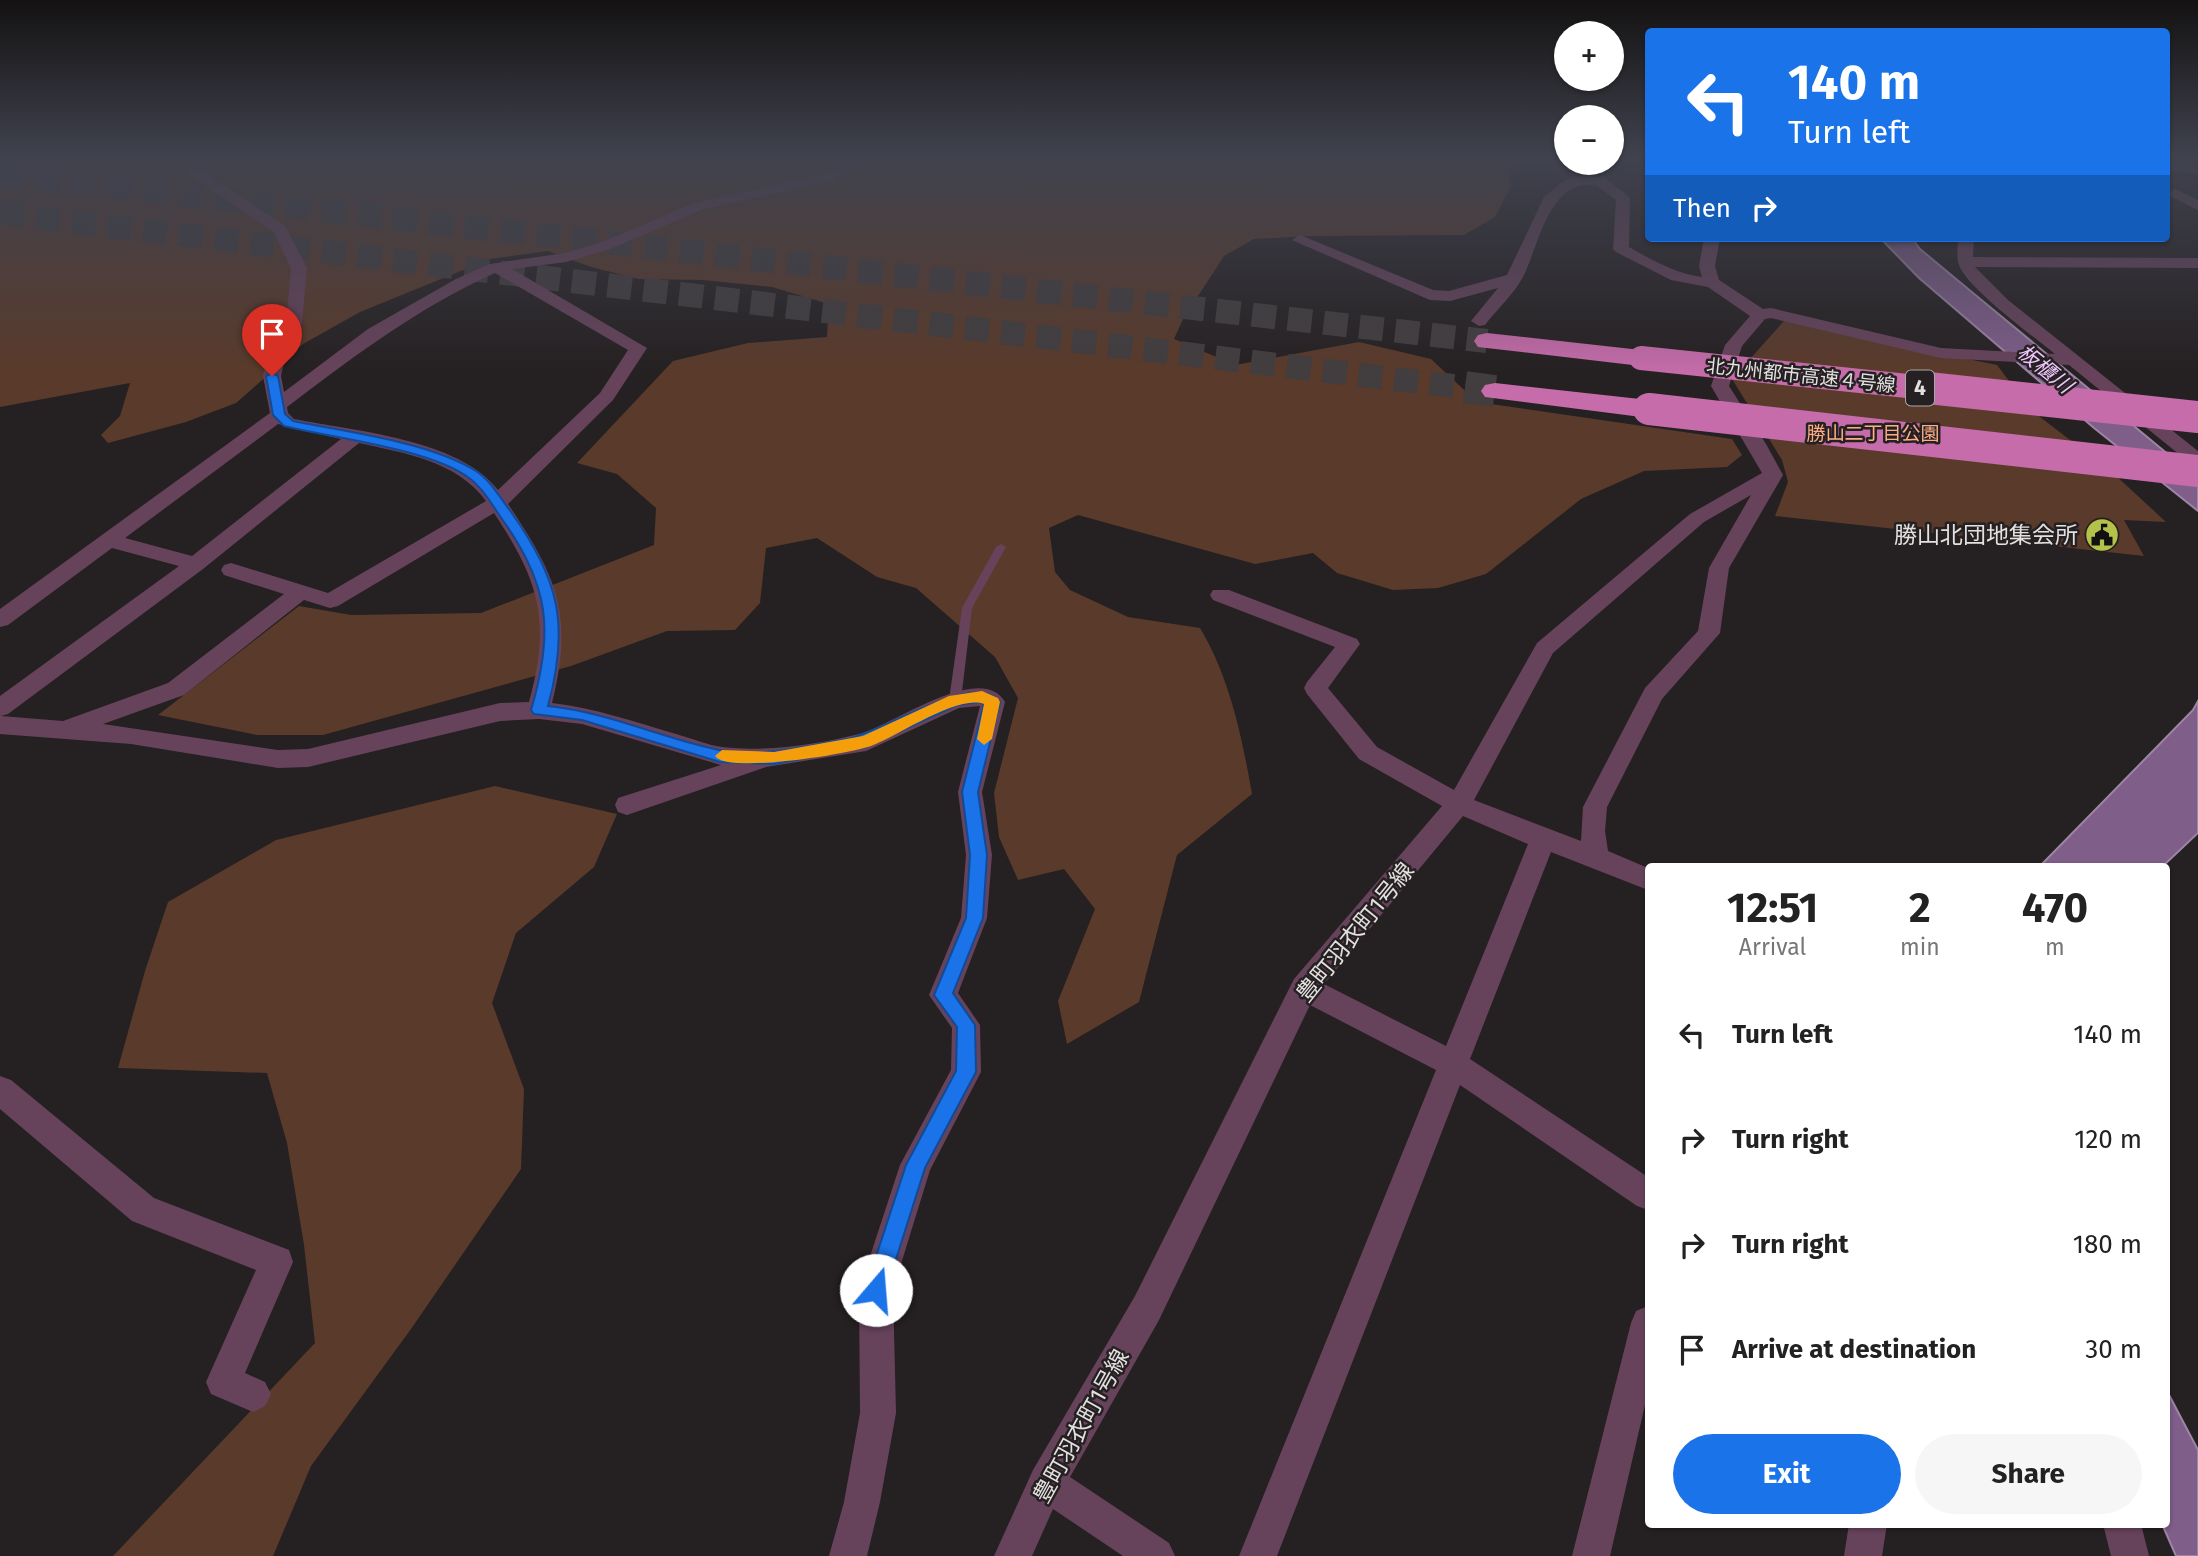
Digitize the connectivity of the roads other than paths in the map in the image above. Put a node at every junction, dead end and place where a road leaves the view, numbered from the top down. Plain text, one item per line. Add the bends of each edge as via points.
1 (280, 230) edge
2 (644, 230) edge
3 (1536, 230) edge
4 (1622, 230) edge
5 (1300, 240) dead end
6 (1711, 242) edge
7 (1966, 242) edge
8 (1965, 262) junction
9 (2198, 263) edge
10 (496, 267) junction
11 (1514, 278) junction
12 (1712, 282) junction
13 (1760, 315) junction
14 (1483, 331) joint
15 (2067, 360) junction
16 (1494, 391) tunnel mouth
17 (279, 410) junction
18 (2198, 417) edge
19 (355, 438) junction
20 (2198, 460) edge
21 (2198, 471) edge
22 (1773, 475) junction
23 (497, 503) junction
24 (111, 541) junction
25 (1001, 547) dead end
26 (196, 564) junction
27 (231, 570) dead end
28 (300, 592) junction
29 (1221, 595) dead end
30 (0, 620) edge
31 (955, 700) junction
32 (0, 708) edge
33 (539, 710) junction
34 (0, 724) edge
35 (62, 730) junction
36 (774, 758) junction
37 (1460, 804) junction
38 (627, 805) dead end
39 (1543, 839) junction
40 (1596, 857) junction
41 (1645, 878) edge
42 (1304, 988) junction
43 (1453, 1064) junction
44 (0, 1090) edge
45 (1645, 1193) edge
46 (1645, 1335) edge
47 (253, 1394) dead end
48 (1046, 1483) junction
49 (1867, 1528) edge
50 (2123, 1528) edge
51 (848, 1556) edge
52 (1013, 1556) edge
53 (1157, 1556) edge
54 (1258, 1556) edge
55 (1591, 1556) edge
56 (1863, 1556) edge
57 (2130, 1556) edge

1 - 17 street via 299,268 294,323 272,376
2 - 10 street via 566,257
3 - 11 street
4 - 12 street via 1621,249 1645,263 1696,283
5 - 11 street via 1430,295 1450,296
6 - 12 street via 1707,265
7 - 8 street
8 - 9 street
8 - 15 street via 2002,303
10 - 17 street via 374,333
10 - 23 street via 638,348 607,396
11 - 14 street
12 - 13 street
13 - 15 street via 1771,313 1941,353
13 - 22 street via 1734,345 1720,386
14 - 18 highway, 北九州都市高速４号線 / 4, bridge via 1641,358
15 - 20 street
16 - 21 highway, 4, bridge
17 - 19 street via 289,424
17 - 24 street
19 - 23 street via 402,447 474,475
19 - 26 street
22 - 37 street, 豊町羽衣町1号線 via 1697,518 1545,648
22 - 40 street via 1719,568 1709,633 1653,694 1595,807
23 - 28 street via 330,601
23 - 33 street via 523,538 547,589 554,625 550,670
24 - 26 street
24 - 30 street
25 - 31 lane via 967,608
26 - 32 street
27 - 28 street
28 - 35 street via 176,689
29 - 37 street via 1349,644 1315,688 1368,753
31 - 36 street via 866,742
31 - 51 street via 982,697 993,702 970,792 979,855 974,918 943,995 966,1025 966,1072 916,1165 876,1290 878,1413
33 - 35 street via 500,712 278,759 131,735
33 - 36 street via 582,715 720,756
34 - 35 street
36 - 38 street
37 - 39 street
37 - 42 street, 豊町羽衣町1号線
39 - 40 street
39 - 43 street
40 - 41 street
42 - 43 street
42 - 48 street, 豊町羽衣町1号線 via 1147,1308
43 - 45 street
43 - 54 street
44 - 47 street via 144,1210 277,1262 223,1382
46 - 55 street
48 - 52 street, 豊町羽衣町1号線
48 - 53 street
49 - 56 street
50 - 57 street

